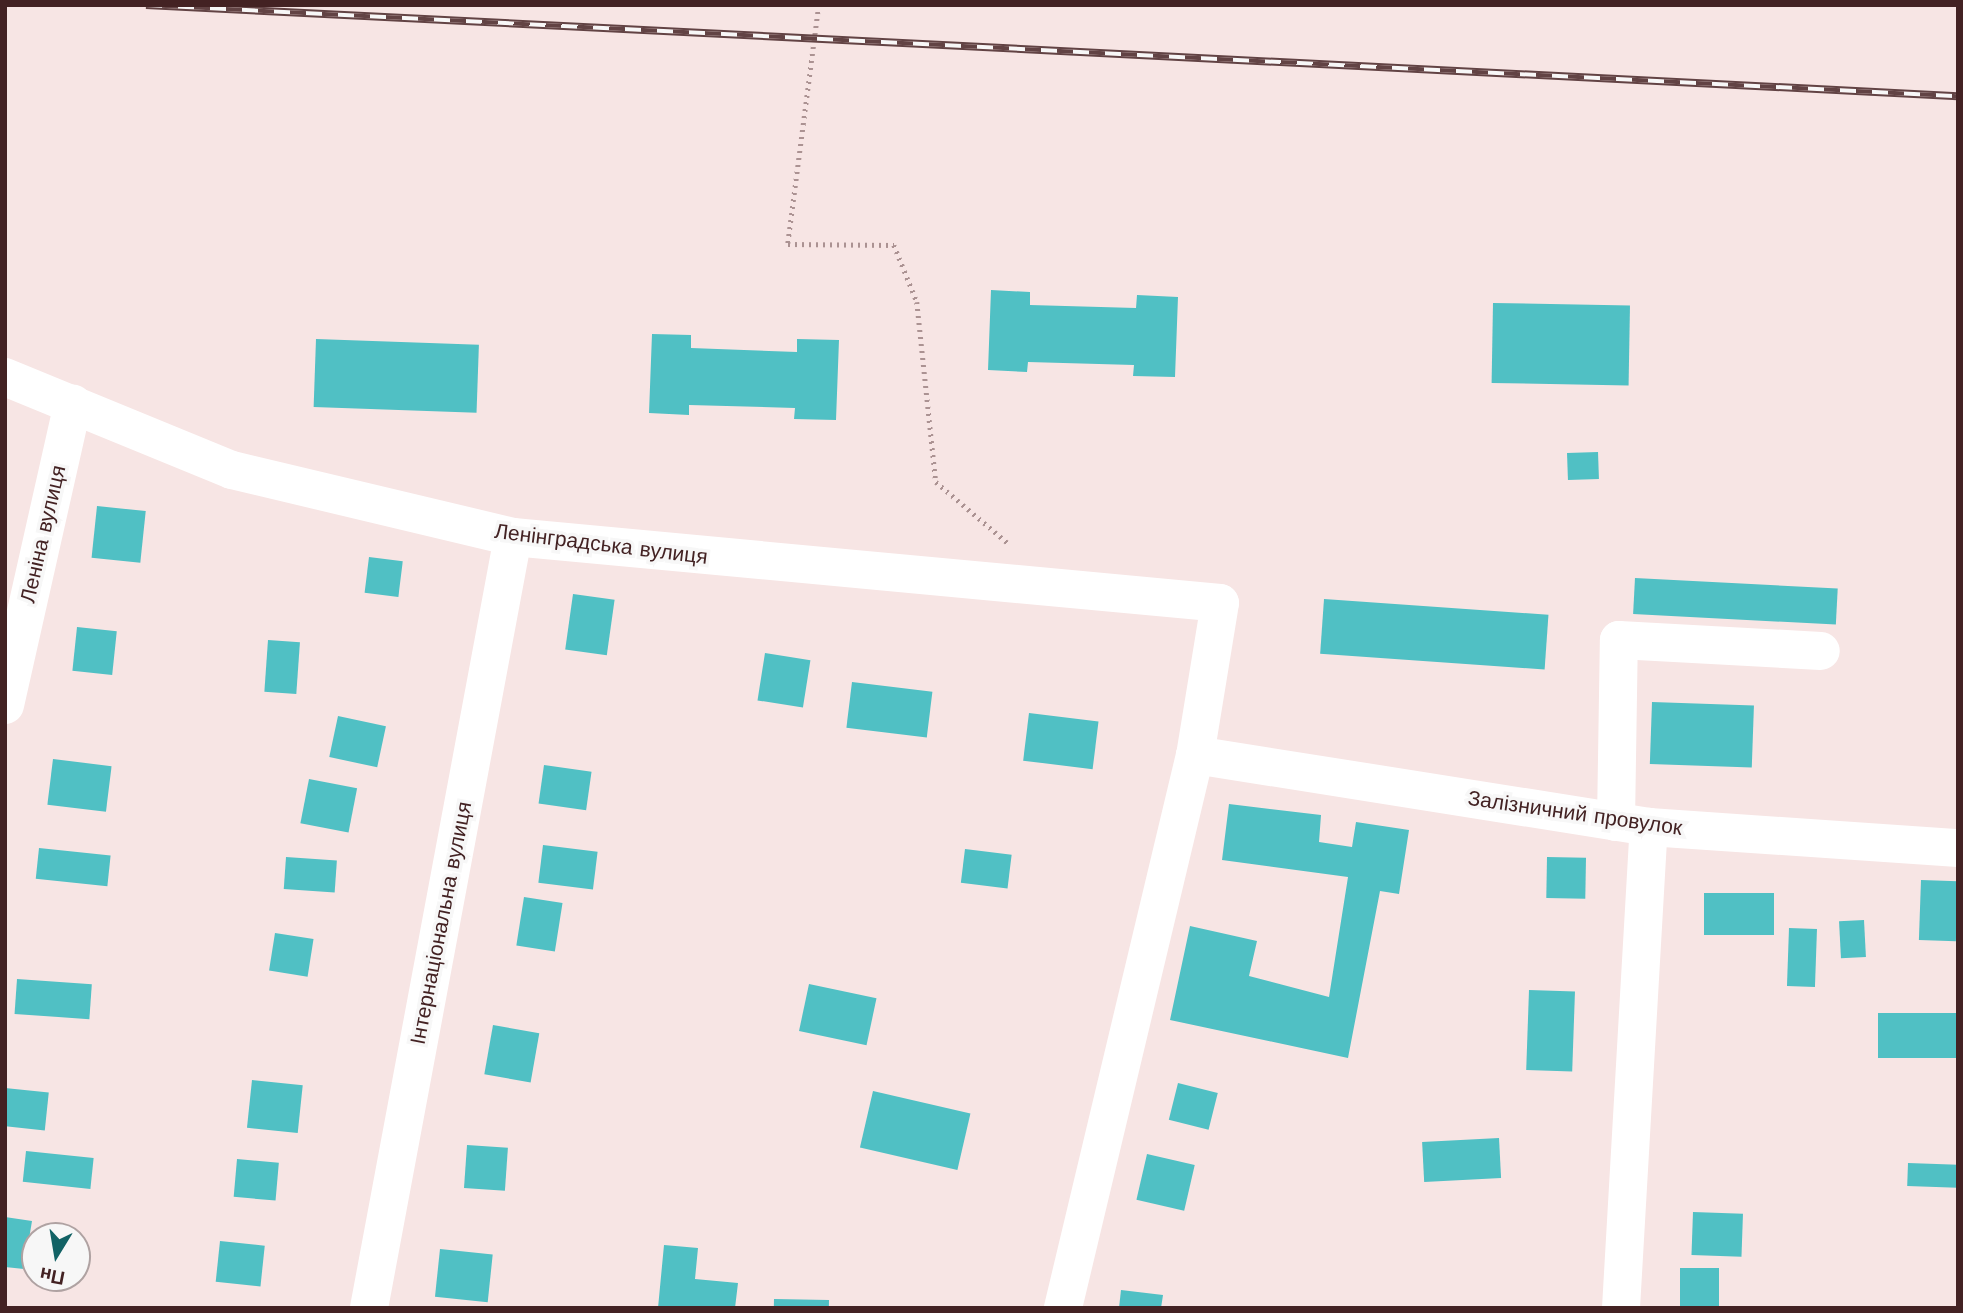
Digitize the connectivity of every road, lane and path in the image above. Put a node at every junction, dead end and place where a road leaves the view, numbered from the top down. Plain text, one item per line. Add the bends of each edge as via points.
1 (818, 5) edge
2 (5, 377) edge
3 (73, 404) junction
4 (513, 537) junction
5 (1020, 552) dead end
6 (11, 647) edge
7 (1821, 650) dead end
8 (5, 705) edge
9 (1195, 755) junction
10 (1633, 824) junction
11 (1958, 848) edge
12 (369, 1308) edge
13 (1063, 1308) edge
14 (1621, 1308) edge

1 - 5 path via 788,244 894,244 917,302 936,482
2 - 3 street, Ленінградська вулиця
3 - 4 street, Ленінградська вулиця via 232,470
3 - 6 street, Леніна вулиця
4 - 9 street, Ленінградська вулиця via 1220,603
4 - 12 street, Інтернаціональна вулиця
6 - 8 street, Леніна вулиця
7 - 10 street via 1619,640
9 - 10 street, Залізничний провулок
9 - 13 street
10 - 11 street, Залізничний провулок
10 - 14 street

